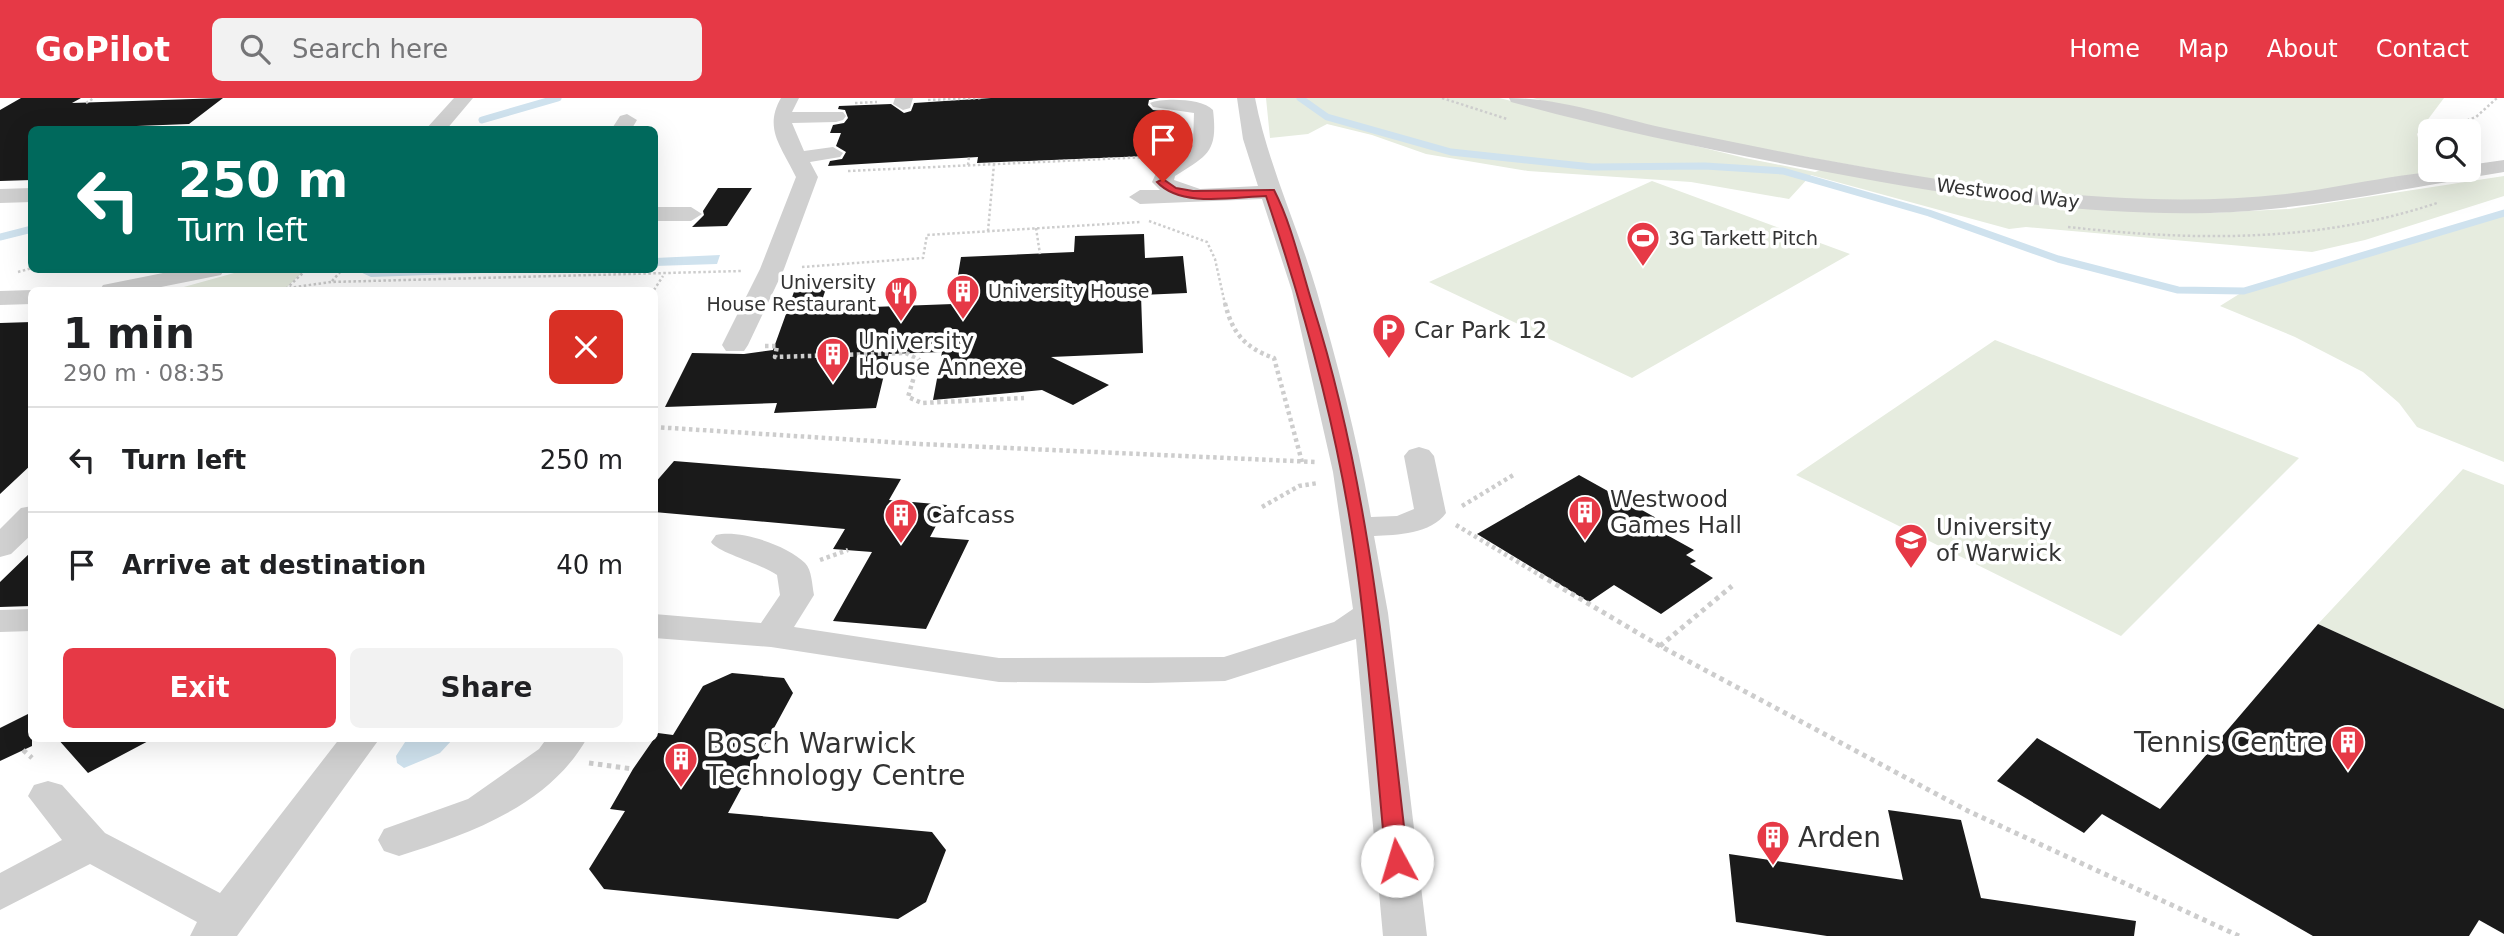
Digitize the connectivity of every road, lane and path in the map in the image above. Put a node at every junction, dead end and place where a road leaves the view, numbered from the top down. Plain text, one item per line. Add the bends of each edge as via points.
1 (94, 98) edge
2 (464, 98) edge
3 (1246, 98) edge
4 (1518, 98) edge
5 (2497, 98) edge
6 (86, 103) dead end
7 (1160, 103) dead end
8 (786, 108) edge
9 (836, 116) dead end
10 (2471, 119) edge
11 (439, 126) edge
12 (1197, 140) junction
13 (969, 157) dead end
14 (798, 158) junction
15 (994, 164) junction
16 (968, 165) junction
17 (1175, 166) junction
18 (2504, 166) edge
19 (833, 170) junction
20 (1141, 173) dead end
21 (804, 186) junction
22 (1270, 192) junction
23 (28, 195) edge
24 (1193, 195) junction
25 (0, 196) edge
26 (1140, 197) dead end
27 (658, 214) edge
28 (691, 214) dead end
29 (1036, 228) junction
30 (988, 231) junction
31 (1040, 254) dead end
32 (772, 270) junction
33 (197, 273) edge
34 (303, 273) edge
35 (339, 273) edge
36 (663, 276) junction
37 (331, 282) junction
38 (127, 287) edge
39 (288, 287) edge
40 (302, 287) edge
41 (656, 287) edge
42 (28, 297) edge
43 (0, 298) edge
44 (735, 345) joint
45 (1024, 398) dead end
46 (658, 427) edge
47 (1419, 456) dead end
48 (1302, 462) junction
49 (1347, 466) junction
50 (1515, 474) dead end
51 (1262, 507) dead end
52 (1437, 515) junction
53 (28, 519) edge
54 (1358, 527) junction
55 (727, 542) dead end
56 (0, 547) edge
57 (1732, 586) dead end
58 (1371, 613) junction
59 (28, 620) edge
60 (0, 621) edge
61 (658, 626) edge
62 (771, 635) junction
63 (1660, 646) junction
64 (358, 742) edge
65 (561, 749) edge
66 (23, 750) dead end
67 (32, 758) dead end
68 (633, 769) dead end
69 (48, 796) dead end
70 (400, 840) dead end
71 (90, 845) junction
72 (0, 893) edge
73 (219, 926) edge
74 (1405, 936) edge
75 (2239, 936) edge

1 - 6 path
2 - 11 street
3 - 22 street
4 - 18 street, Westwood Way via 1680,137 1875,175 2003,195 2107,204 2260,204
5 - 10 path
7 - 12 street via 1192,104 1203,110
8 - 9 street
8 - 14 street via 783,129
12 - 15 path via 1180,152 1140,158
12 - 17 street via 1202,151
13 - 16 path
14 - 19 street
14 - 21 street via 807,177
15 - 16 path
15 - 30 path
16 - 19 path
17 - 20 street
17 - 24 street via 1165,173 1163,182 1172,190
19 - 21 street
21 - 32 street via 805,211
22 - 24 street
22 - 49 street via 1304,291
23 - 25 street
24 - 26 street
27 - 28 street
29 - 30 path
29 - 31 path
29 - 48 path via 1149,221 1207,242 1234,336 1258,355 1274,358
30 - 32 path via 927,235 923,258
32 - 36 path
32 - 44 street
33 - 38 street
34 - 39 path
35 - 37 path
36 - 37 path
36 - 41 path
37 - 40 path
42 - 43 street
44 - 45 path via 777,346 775,357 906,353 919,360 908,397 922,402
46 - 48 path
47 - 52 street
48 - 49 path
49 - 51 path via 1325,482 1299,486
49 - 54 street
50 - 52 path
52 - 54 street via 1402,525
52 - 63 path
53 - 56 street
54 - 58 street
55 - 62 street via 772,556 793,570 797,595
57 - 63 path
58 - 62 street via 1346,630 1225,669 999,670
58 - 74 street
59 - 60 street
61 - 62 street
63 - 75 path via 1968,811
64 - 73 street
65 - 68 path
65 - 70 street via 482,810
66 - 67 path
69 - 71 street
71 - 72 street
71 - 73 street

